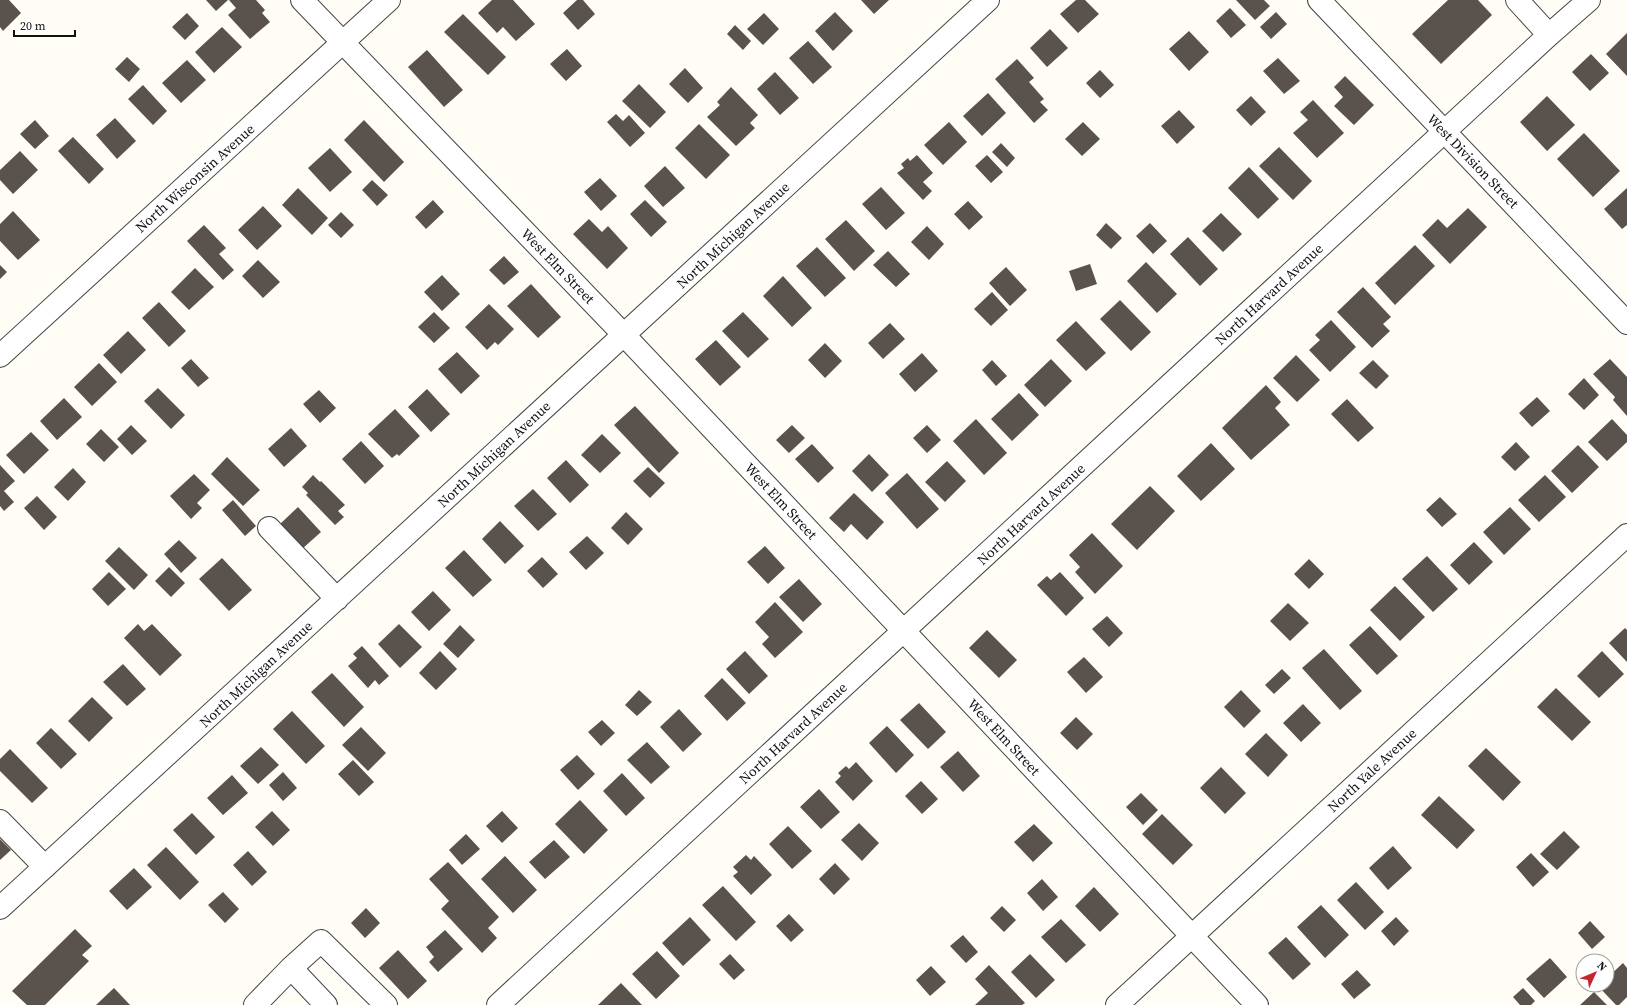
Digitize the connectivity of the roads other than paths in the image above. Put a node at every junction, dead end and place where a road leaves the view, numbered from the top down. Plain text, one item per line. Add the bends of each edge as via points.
1 (302, 0) edge
2 (389, 0) edge
3 (988, 0) edge
4 (1320, 0) edge
5 (1517, 0) edge
6 (1589, 0) edge
7 (1556, 28) junction
8 (343, 43) junction
9 (1444, 131) junction
10 (1627, 323) edge
11 (624, 335) junction
12 (0, 356) edge
13 (269, 528) dead end
14 (1627, 535) edge
15 (337, 599) junction
16 (904, 631) junction
17 (0, 821) edge
18 (45, 867) junction
19 (0, 908) edge
20 (1192, 936) junction
21 (291, 968) junction
22 (255, 1005) edge
23 (326, 1005) edge
24 (386, 1005) edge
25 (498, 1005) edge
26 (1118, 1005) edge
27 (1258, 1005) edge

1 - 8 street, West Elm Street
2 - 8 street, North Wisconsin Avenue
3 - 11 street, North Michigan Avenue
4 - 9 street, West Division Street
5 - 7 street
6 - 7 street, North Harvard Avenue
7 - 9 street, North Harvard Avenue
8 - 11 street, West Elm Street
8 - 12 street, North Wisconsin Avenue
9 - 10 street, West Division Street
9 - 16 street, North Harvard Avenue
11 - 15 street, North Michigan Avenue
11 - 16 street, West Elm Street
13 - 15 street
14 - 20 street, North Yale Avenue
15 - 18 street, North Michigan Avenue
16 - 20 street, West Elm Street
16 - 25 street, North Harvard Avenue
17 - 18 street
18 - 19 street, North Michigan Avenue
20 - 26 street, North Yale Avenue
20 - 27 street, West Elm Street
21 - 22 street
21 - 23 street
21 - 24 street via 321,941

